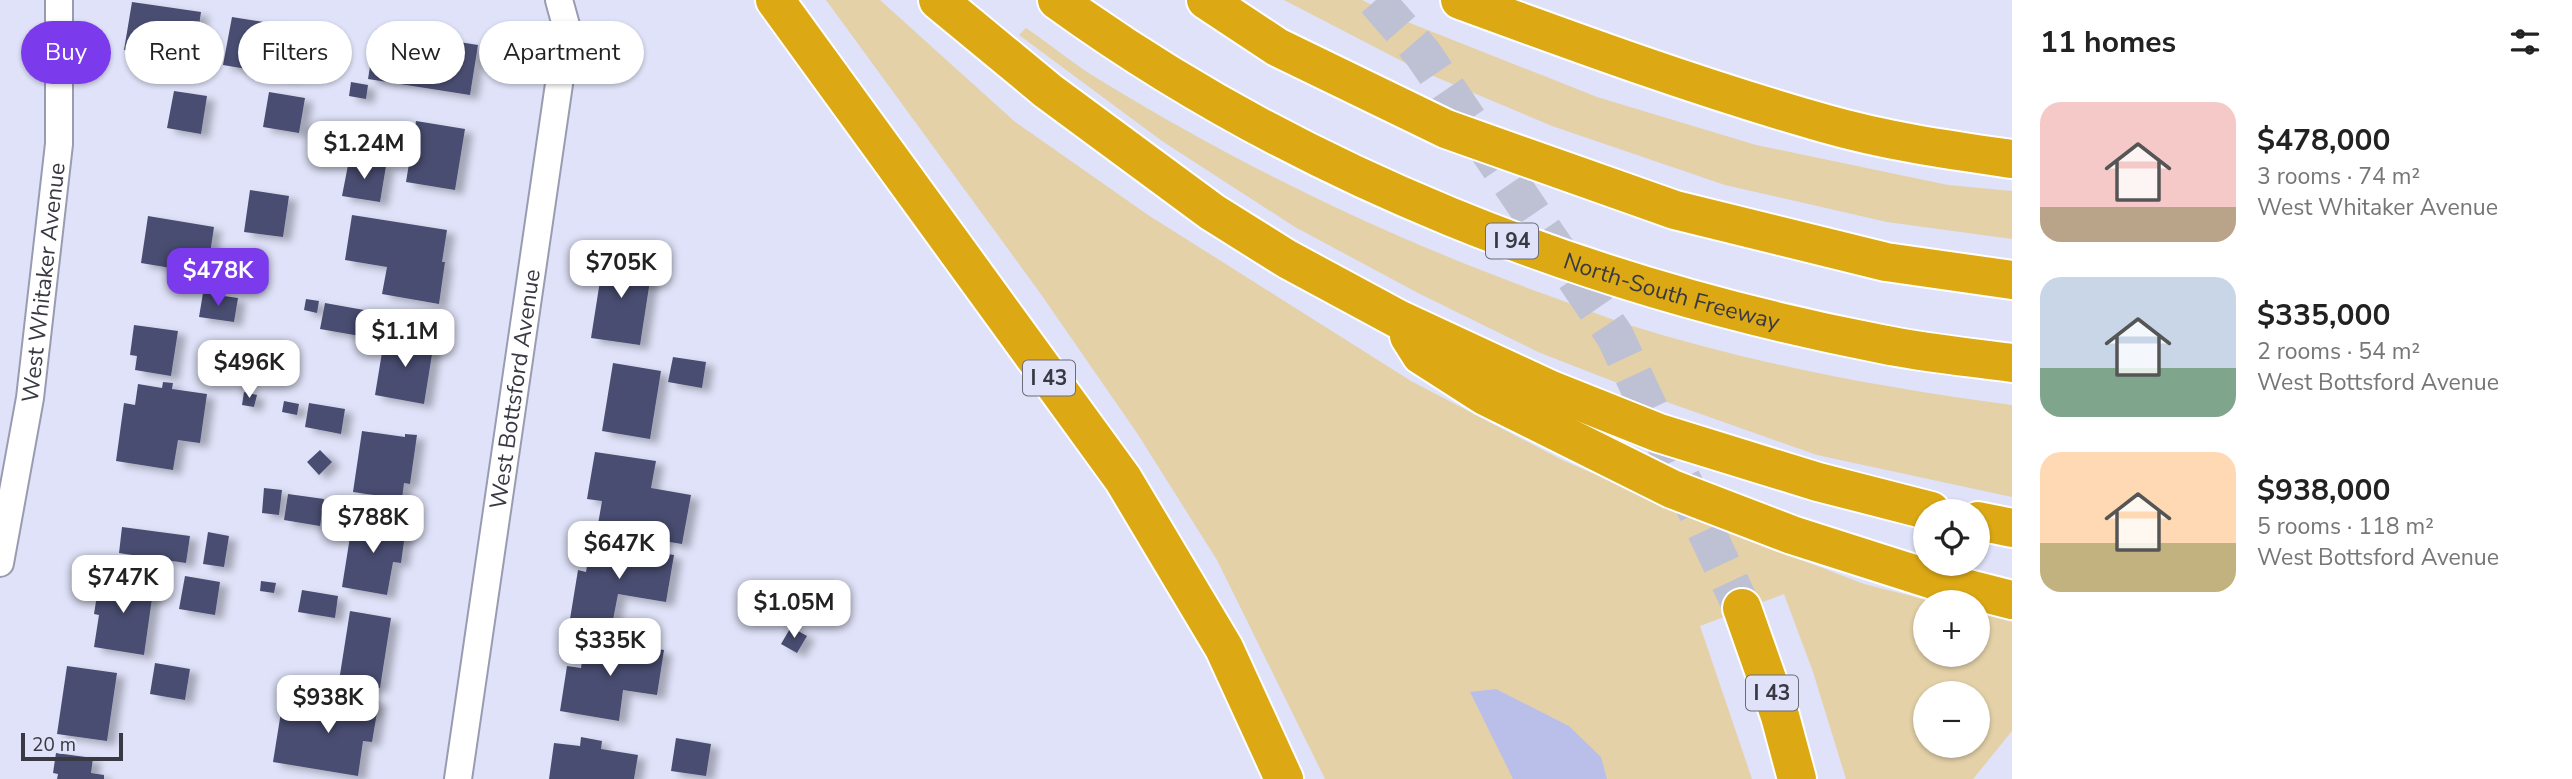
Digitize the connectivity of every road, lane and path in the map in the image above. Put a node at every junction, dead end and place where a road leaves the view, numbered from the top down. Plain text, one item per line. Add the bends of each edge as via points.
1 (59, 0) edge
2 (559, 0) edge
3 (775, 0) edge
4 (938, 0) edge
5 (1057, 0) edge
6 (1206, 0) edge
7 (1460, 0) edge
8 (1740, 97) junction
9 (2012, 137) edge
10 (2012, 159) edge
11 (2012, 280) edge
12 (1398, 319) junction
13 (2012, 363) edge
14 (1913, 506) edge
15 (1990, 523) edge
16 (2012, 528) edge
17 (0, 563) edge
18 (2012, 600) edge
19 (1742, 608) tunnel mouth
20 (458, 779) edge
21 (1284, 779) edge
22 (1797, 779) edge

1 - 17 street, West Whitaker Avenue via 59,144 30,398
2 - 20 street, West Bottsford Avenue via 567,29
3 - 21 highway, I 43 via 1123,479 1224,648
4 - 12 highway via 1048,91 1212,212 1287,260
5 - 13 highway, North-South Freeway / I 94 via 1222,107 1361,177 1504,239 1644,286 1796,327
6 - 11 highway via 1278,47 1446,129 1675,210 1886,262
7 - 8 highway
8 - 9 highway
8 - 10 highway via 1825,124 1937,149
12 - 14 highway via 1551,390 1659,433
12 - 18 highway via 1421,355 1485,396 1672,489 1792,535
15 - 16 highway
19 - 22 highway, I 43

